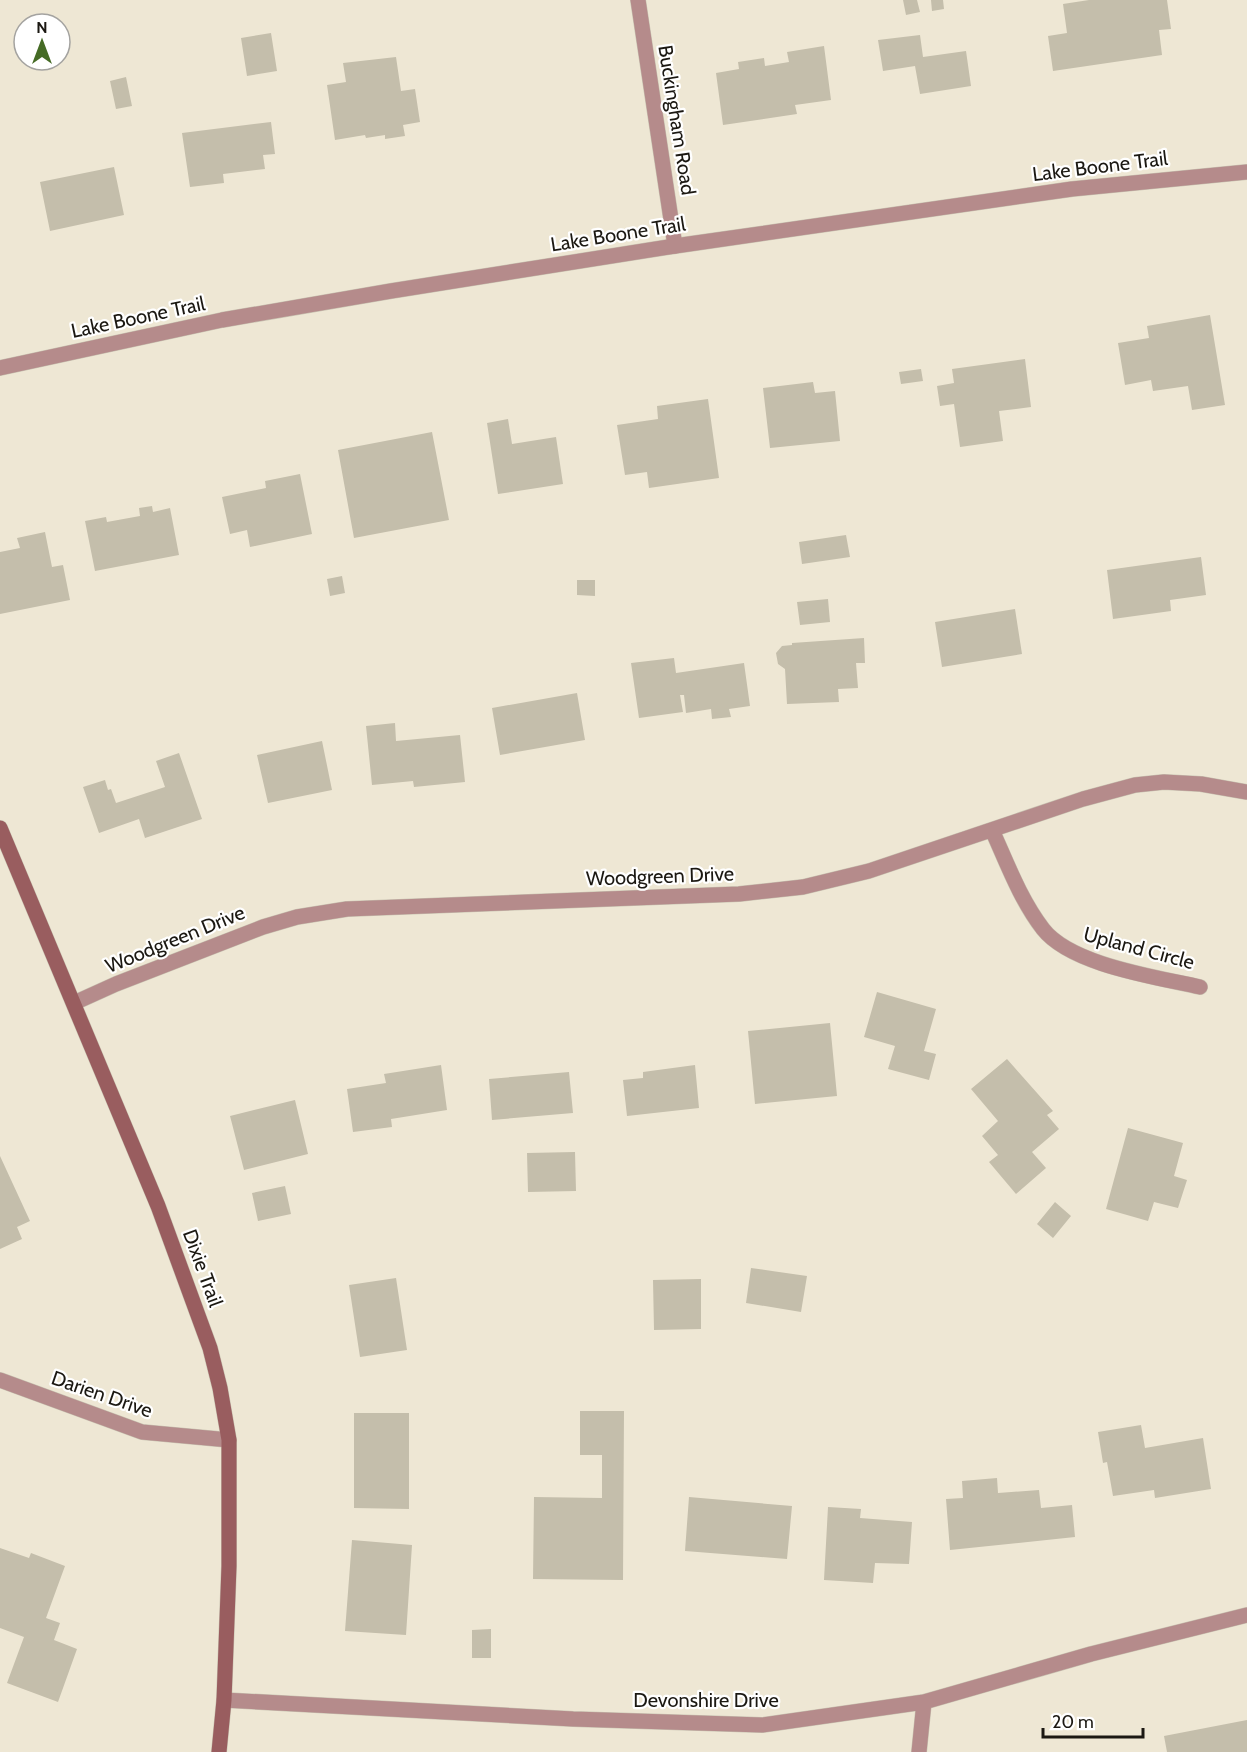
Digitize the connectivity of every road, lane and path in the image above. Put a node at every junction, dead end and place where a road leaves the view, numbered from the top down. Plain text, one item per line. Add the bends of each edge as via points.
1 (638, 0) edge
2 (1247, 172) edge
3 (675, 246) junction
4 (0, 368) edge
5 (1247, 792) edge
6 (0, 828) edge
7 (992, 830) junction
8 (1200, 987) dead end
9 (74, 1003) junction
10 (0, 1380) edge
11 (229, 1440) junction
12 (1247, 1615) edge
13 (224, 1700) junction
14 (924, 1702) junction
15 (219, 1752) edge
16 (919, 1752) edge

1 - 3 street, Buckingham Road
2 - 3 street, Lake Boone Trail via 1072,189
3 - 4 street, Lake Boone Trail via 222,320
5 - 7 street, Woodgreen Drive via 1201,784 1135,785
6 - 9 main road, Dixie Trail
7 - 8 street, Upland Circle via 1033,915 1044,931 1071,952
7 - 9 street, Woodgreen Drive via 869,871 803,887 739,894 347,909 297,917 219,942
9 - 11 main road, Dixie Trail via 183,1271 210,1348
10 - 11 street, Darien Drive via 142,1432
11 - 13 main road, Dixie Trail
12 - 14 street, Devonshire Drive
13 - 14 street, Devonshire Drive via 762,1725
13 - 15 main road, Dixie Trail
14 - 16 street

